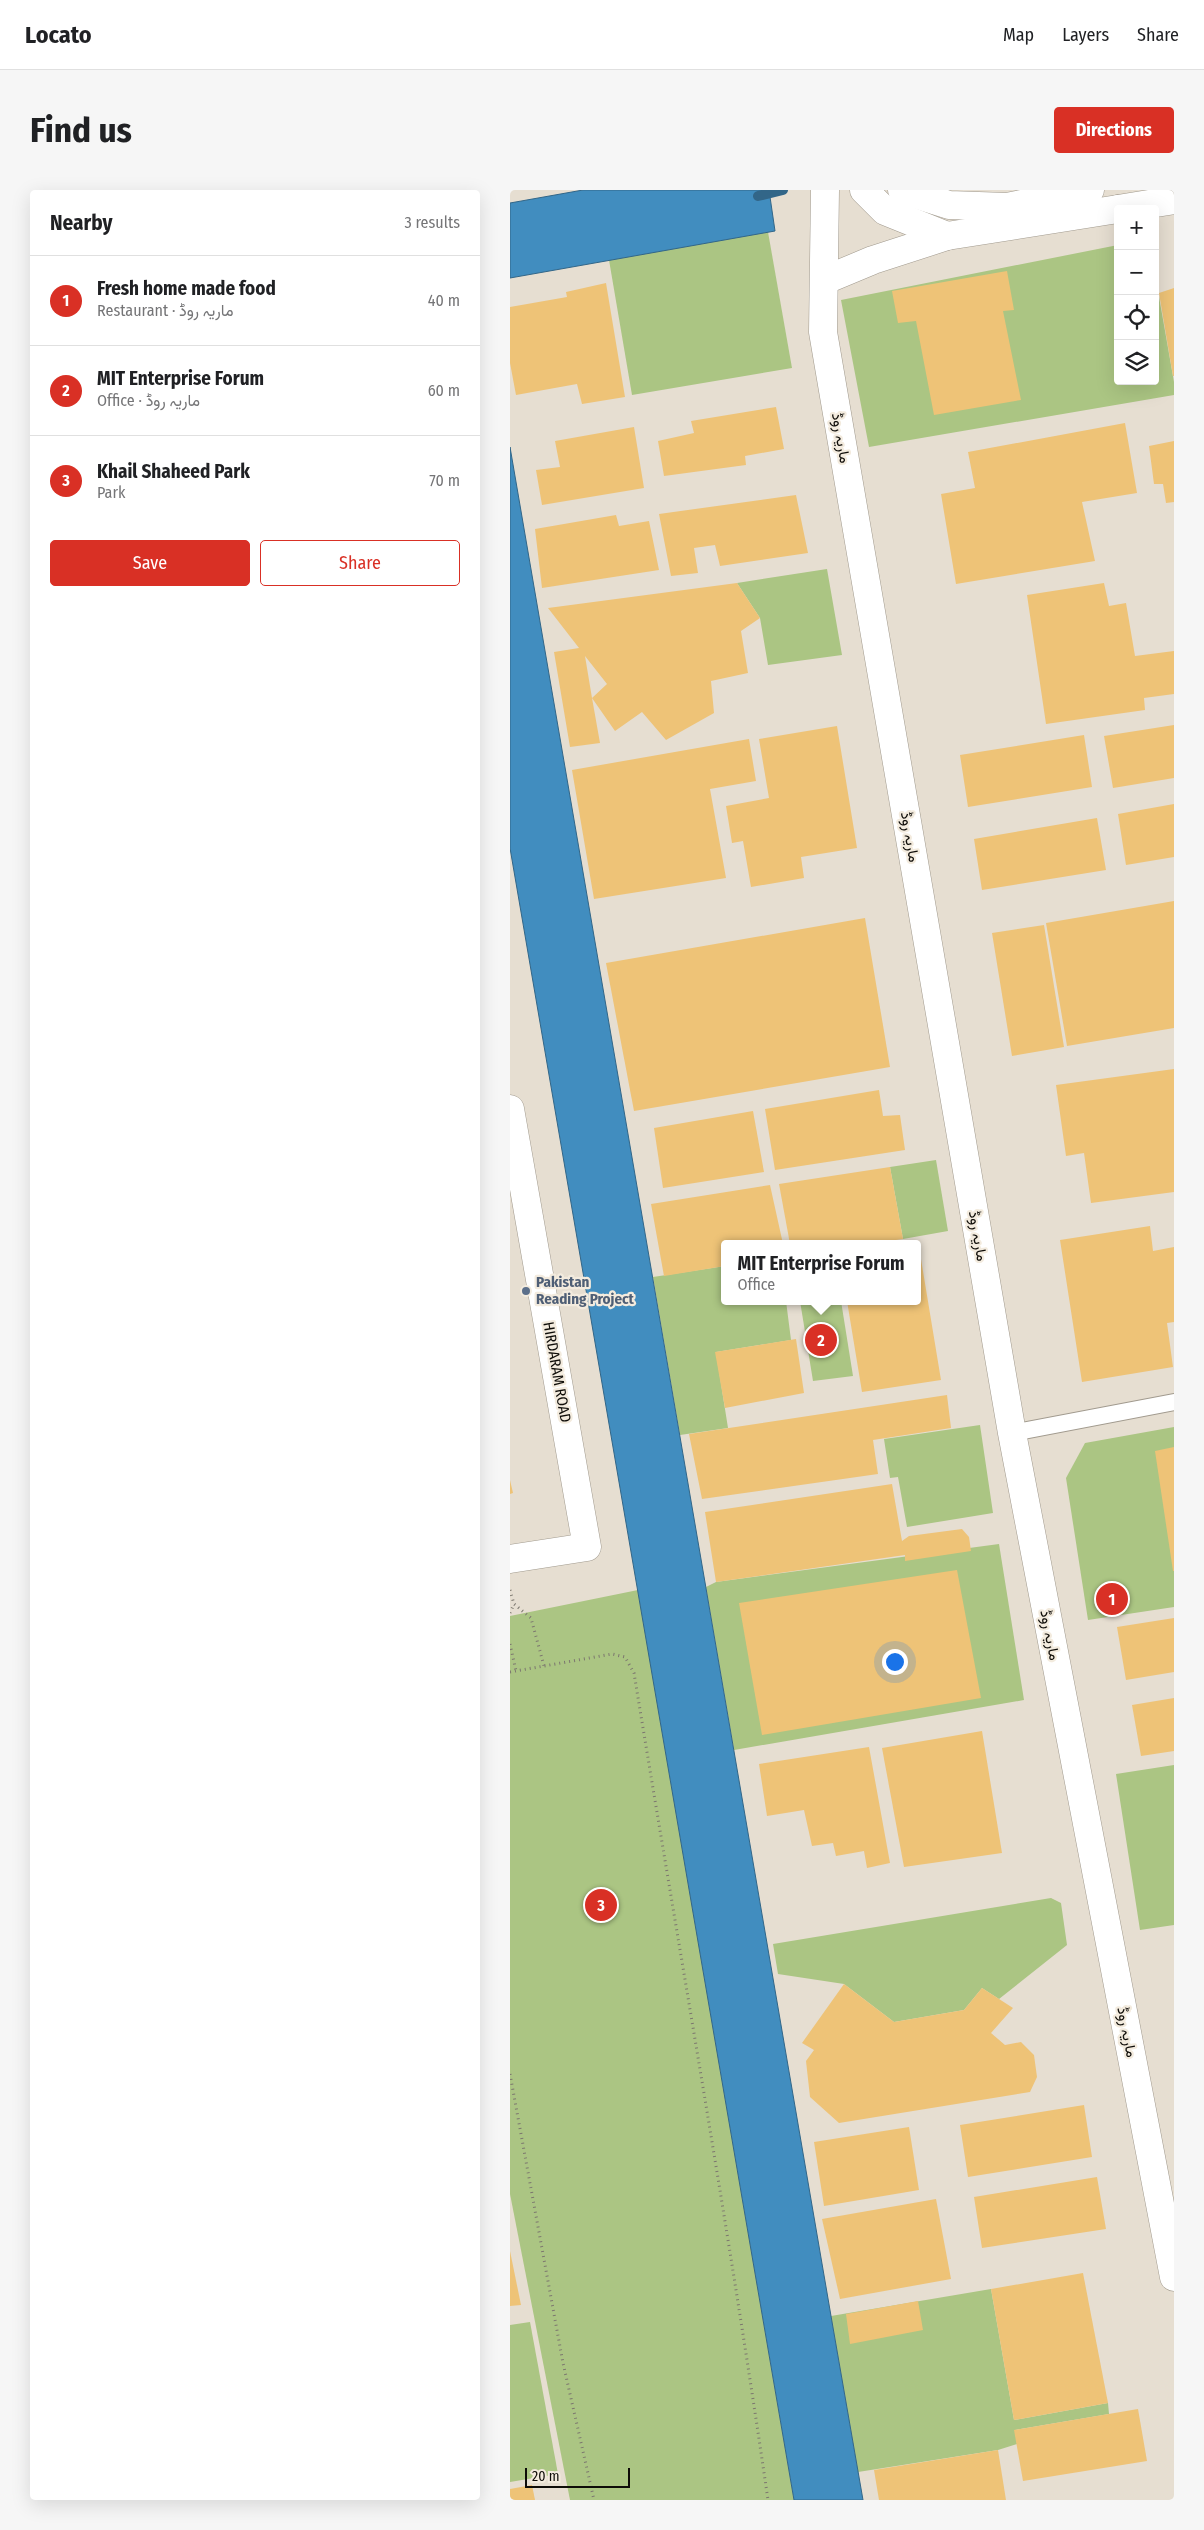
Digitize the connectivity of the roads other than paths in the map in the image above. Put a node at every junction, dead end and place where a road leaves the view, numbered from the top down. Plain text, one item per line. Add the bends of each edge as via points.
1 (825, 190) edge
2 (864, 190) edge
3 (902, 190) edge
4 (1090, 190) edge
5 (1174, 200) edge
6 (1143, 205) edge
7 (1114, 210) edge
8 (947, 236) junction
9 (825, 280) junction
10 (510, 1109) edge
11 (1174, 1402) edge
12 (1012, 1433) junction
13 (510, 1558) edge
14 (1174, 2277) edge

1 - 9 street, ماریہ روڈ
2 - 8 street via 885,211
3 - 4 street via 949,205 1007,207
5 - 6 street
7 - 8 street
8 - 9 street via 873,260
9 - 12 street, ماریہ روڈ via 823,332
10 - 13 street, HIRDARAM ROAD via 587,1547
11 - 12 lane
12 - 14 street, ماریہ روڈ

